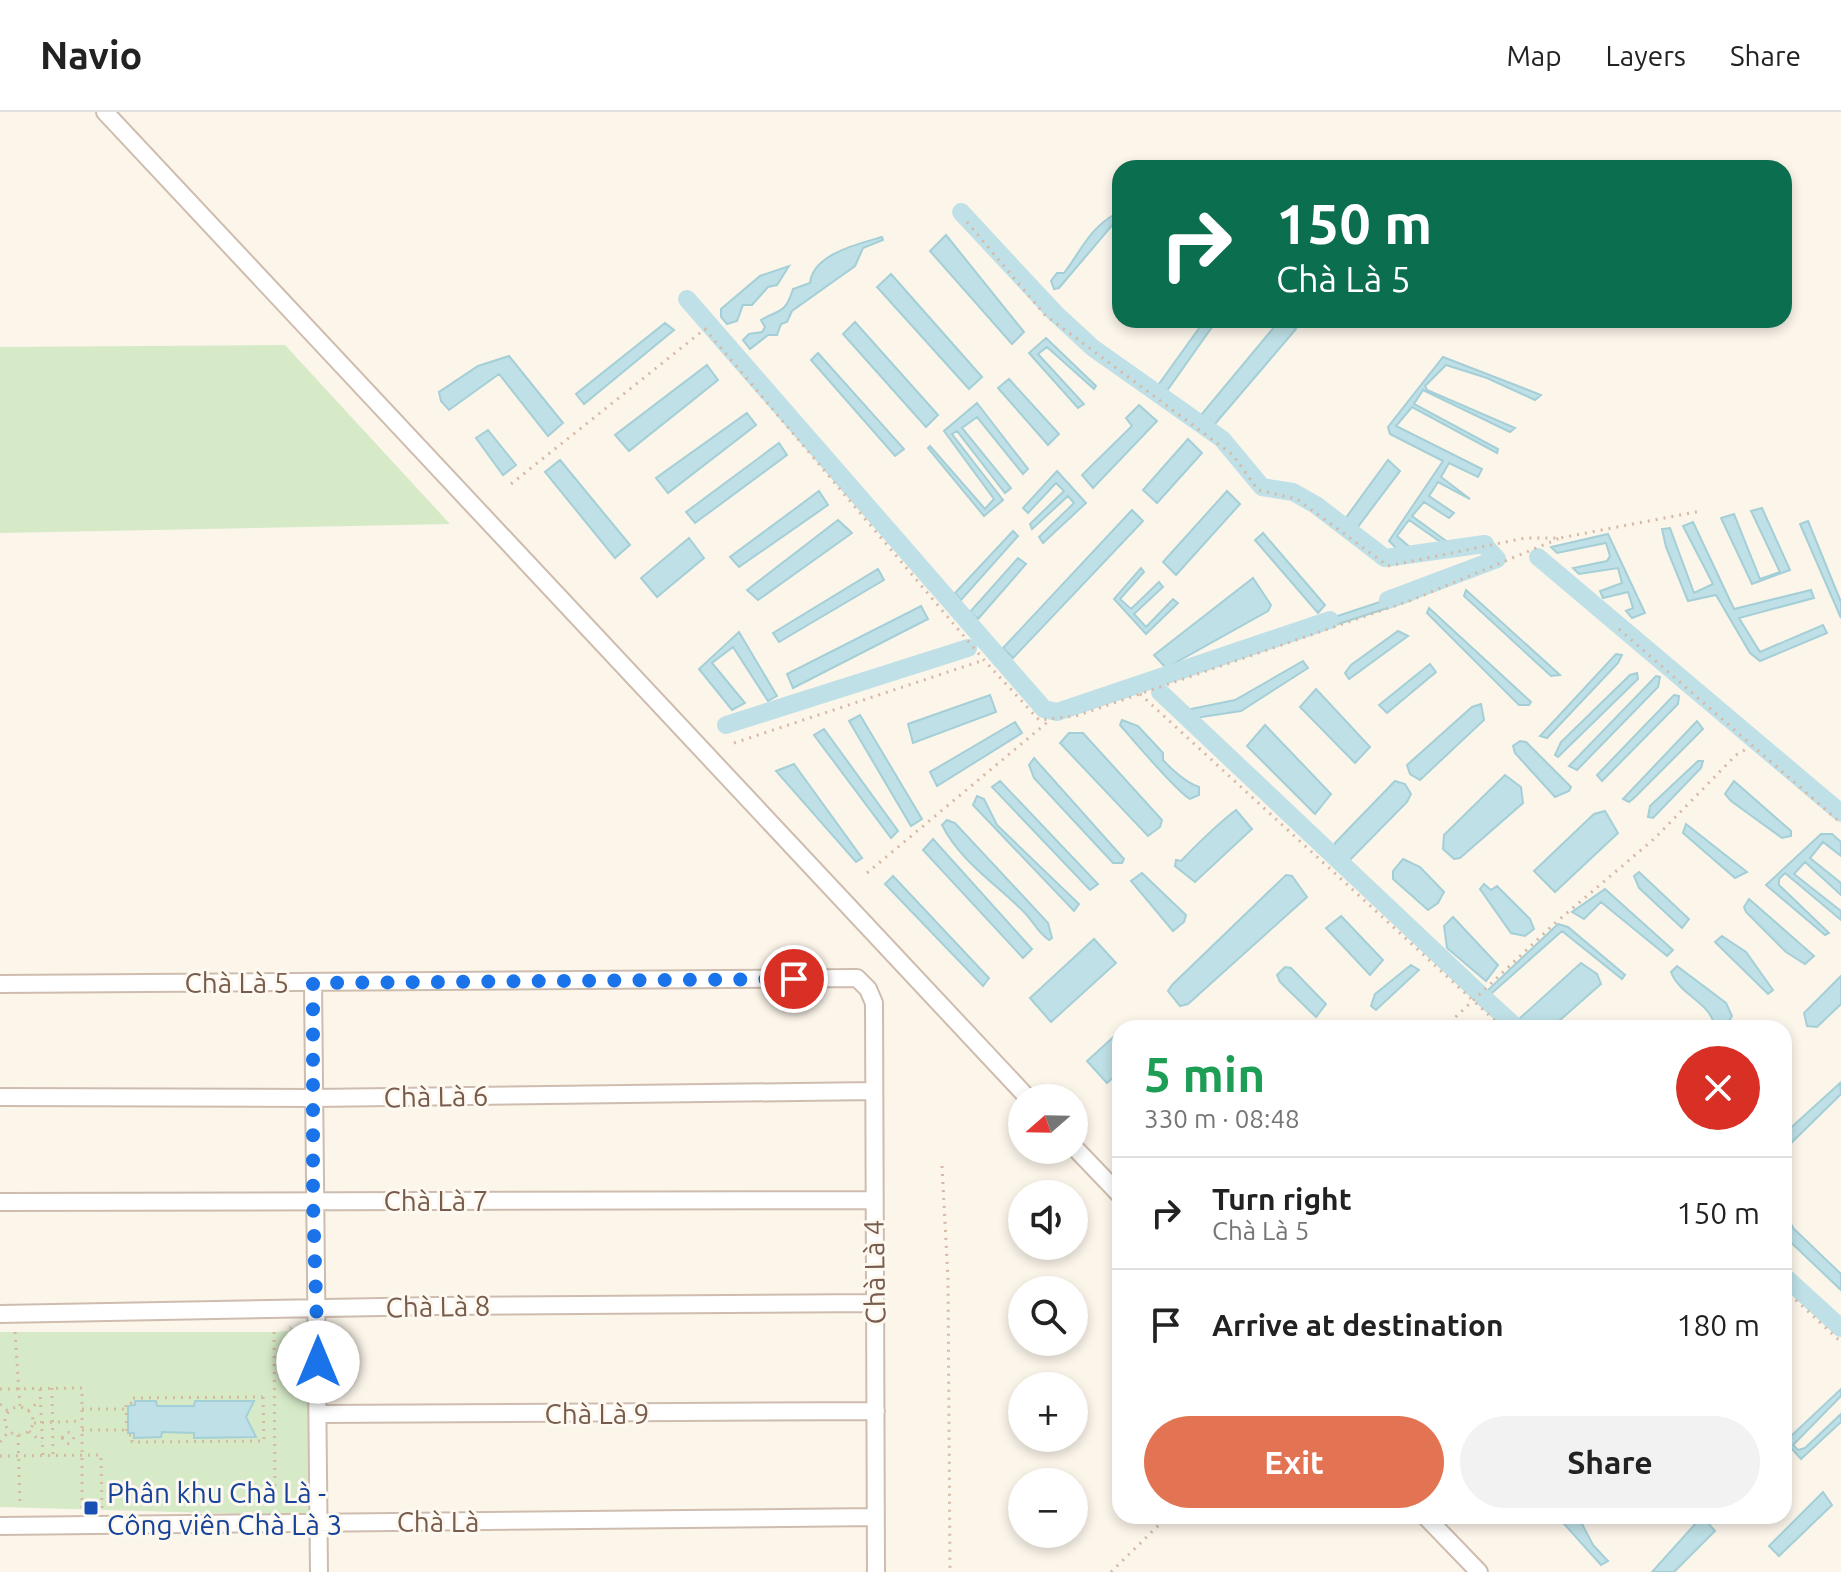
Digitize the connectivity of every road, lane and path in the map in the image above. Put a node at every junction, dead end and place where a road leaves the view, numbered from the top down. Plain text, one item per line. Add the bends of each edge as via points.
1 (105, 112) edge
2 (967, 222) dead end
3 (511, 484) dead end
4 (1701, 511) dead end
5 (1560, 538) junction
6 (1619, 629) dead end
7 (984, 660) junction
8 (1140, 694) junction
9 (1050, 720) junction
10 (734, 743) dead end
11 (1750, 747) junction
12 (1841, 823) edge
13 (867, 873) dead end
14 (857, 978) joint
15 (313, 983) junction
16 (0, 984) edge
17 (1473, 1001) junction
18 (1453, 1020) edge
19 (1494, 1020) edge
20 (1015, 1084) edge
21 (873, 1091) junction
22 (0, 1097) edge
23 (313, 1098) junction
24 (1088, 1162) edge
25 (942, 1166) dead end
26 (1112, 1187) edge
27 (313, 1200) junction
28 (873, 1200) junction
29 (0, 1202) edge
30 (1792, 1296) edge
31 (876, 1303) junction
32 (319, 1309) junction
33 (0, 1314) edge
34 (15, 1332) dead end
35 (274, 1332) dead end
36 (1841, 1342) edge
37 (52, 1388) junction
38 (0, 1389) edge
39 (19, 1389) junction
40 (40, 1389) junction
41 (40, 1399) junction
42 (0, 1404) edge
43 (20, 1407) junction
44 (82, 1409) junction
45 (126, 1409) junction
46 (28, 1411) junction
47 (876, 1411) junction
48 (9, 1412) junction
49 (318, 1414) junction
50 (3, 1421) edge
51 (82, 1421) junction
52 (52, 1422) junction
53 (68, 1422) junction
54 (33, 1423) junction
55 (41, 1423) junction
56 (10, 1430) junction
57 (82, 1430) junction
58 (127, 1430) junction
59 (29, 1431) junction
60 (18, 1435) junction
61 (64, 1435) junction
62 (53, 1439) junction
63 (82, 1439) junction
64 (73, 1440) junction
65 (0, 1442) edge
66 (42, 1443) junction
67 (67, 1444) junction
68 (66, 1454) junction
69 (82, 1454) junction
70 (19, 1455) junction
71 (43, 1455) junction
72 (53, 1455) junction
73 (0, 1456) edge
74 (20, 1506) dead end
75 (275, 1507) dead end
76 (82, 1508) dead end
77 (102, 1508) dead end
78 (876, 1517) junction
79 (319, 1521) junction
80 (1160, 1524) edge
81 (1433, 1524) edge
82 (0, 1526) edge
83 (319, 1572) edge
84 (876, 1572) edge
85 (950, 1572) edge
86 (1111, 1572) edge
87 (1479, 1572) edge

1 - 20 street
2 - 5 path via 1045,315 1233,455 1258,490 1297,499 1388,566 1525,538
3 - 7 path via 705,329
4 - 5 path
5 - 8 path via 1412,600
6 - 11 path
7 - 9 path via 1039,720
7 - 10 path
8 - 9 path
8 - 17 path
9 - 13 path
11 - 12 path
11 - 17 path
14 - 15 street, Chà Là 5
14 - 21 street, Chà Là 4 via 874,1003
15 - 16 street, Chà Là 5
15 - 23 street
17 - 18 path
17 - 19 path
21 - 23 street, Chà Là 6
21 - 28 street, Chà Là 4
22 - 23 street, Chà Là 6
23 - 27 street
24 - 26 street
25 - 85 path
27 - 28 street, Chà Là 7
27 - 29 street, Chà Là 7
27 - 32 street
28 - 31 street, Chà Là 4
30 - 36 path
31 - 32 street, Chà Là 8
31 - 47 street, Chà Là 4
32 - 33 street, Chà Là 8
32 - 49 street
34 - 39 path
35 - 75 path
37 - 40 path
37 - 44 path via 82,1388
37 - 52 path
38 - 39 path
39 - 40 path
39 - 43 path
40 - 41 path
41 - 46 path
41 - 55 path
42 - 48 path
43 - 46 path
43 - 48 path
44 - 45 path
44 - 51 path
45 - 58 path
45 - 58 path via 131,1398 263,1397 264,1441 132,1442
46 - 54 path
47 - 49 street, Chà Là 9
47 - 78 street, Chà Là 4
48 - 50 path
49 - 79 street
50 - 56 path
51 - 53 path
51 - 57 path
52 - 53 path
52 - 55 path
52 - 62 path
53 - 61 path
54 - 55 path
54 - 59 path
55 - 66 path
56 - 60 path
56 - 65 path
57 - 58 path
57 - 63 path
59 - 60 path
59 - 66 path
60 - 70 path
61 - 62 path
61 - 64 path via 70,1432
61 - 67 path
62 - 72 path
63 - 64 path
63 - 69 path
64 - 67 path
66 - 71 path
67 - 68 path
68 - 69 path
68 - 72 path
69 - 76 path
69 - 77 path via 101,1455
70 - 71 path
70 - 73 path
70 - 74 path
71 - 72 path
78 - 79 street, Chà Là
78 - 84 street, Chà Là 4
79 - 82 street, Chà Là
79 - 83 street
80 - 86 path
81 - 87 street

